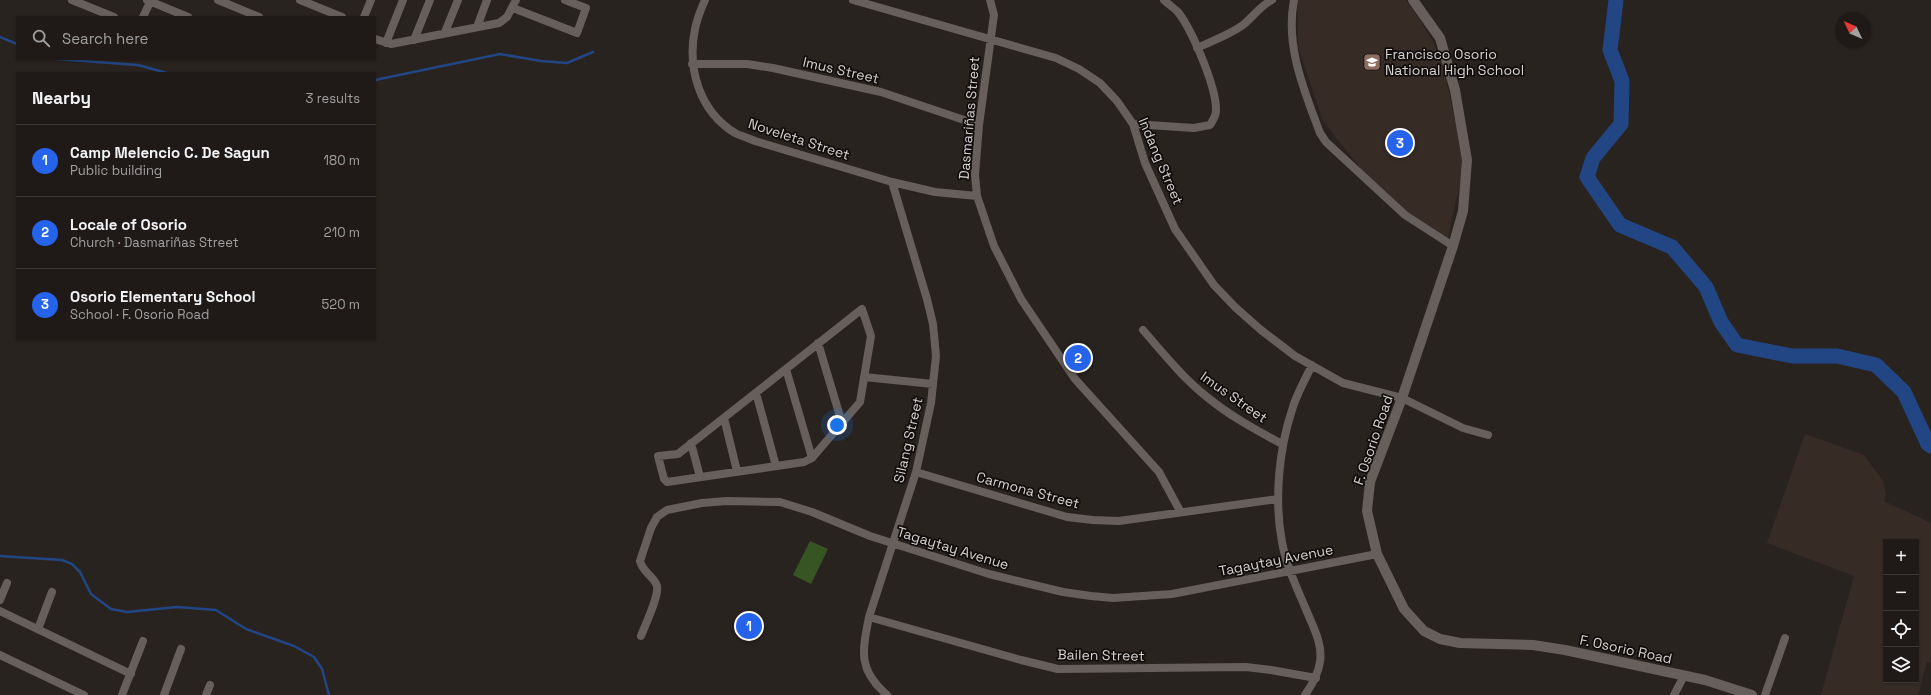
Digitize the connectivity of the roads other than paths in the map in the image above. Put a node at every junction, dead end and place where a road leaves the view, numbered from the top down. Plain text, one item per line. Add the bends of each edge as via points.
1 (72, 0) edge
2 (149, 0) edge
3 (218, 0) edge
4 (300, 0) edge
5 (371, 0) edge
6 (403, 0) edge
7 (430, 0) edge
8 (458, 0) edge
9 (487, 0) edge
10 (565, 0) edge
11 (705, 0) edge
12 (853, 0) edge
13 (990, 0) edge
14 (1164, 0) edge
15 (1272, 0) edge
16 (1294, 0) edge
17 (1413, 0) edge
18 (514, 4) edge
19 (112, 16) edge
20 (143, 16) edge
21 (186, 16) edge
22 (257, 16) edge
23 (340, 16) edge
24 (364, 16) edge
25 (476, 27) junction
26 (445, 32) junction
27 (989, 38) junction
28 (376, 39) edge
29 (414, 40) junction
30 (386, 43) junction
31 (1197, 48) junction
32 (692, 64) junction
33 (1133, 124) junction
34 (979, 125) junction
35 (892, 182) junction
36 (977, 196) junction
37 (1453, 246) junction
38 (1143, 330) dead end
39 (818, 343) junction
40 (1312, 365) junction
41 (786, 369) junction
42 (864, 377) junction
43 (933, 384) junction
44 (756, 393) junction
45 (1402, 398) junction
46 (724, 418) junction
47 (842, 423) junction
48 (1488, 434) dead end
49 (691, 443) junction
50 (1282, 444) junction
51 (812, 458) junction
52 (776, 466) junction
53 (738, 471) junction
54 (916, 472) junction
55 (700, 477) junction
56 (1278, 499) junction
57 (1180, 511) junction
58 (893, 544) junction
59 (1377, 554) junction
60 (1289, 570) junction
61 (7, 583) dead end
62 (52, 592) dead end
63 (0, 600) edge
64 (0, 611) edge
65 (869, 617) junction
66 (38, 629) junction
67 (641, 636) dead end
68 (1785, 638) dead end
69 (143, 641) dead end
70 (180, 649) dead end
71 (0, 655) edge
72 (131, 674) junction
73 (1684, 676) junction
74 (1316, 678) junction
75 (210, 685) dead end
76 (84, 695) edge
77 (122, 695) edge
78 (164, 695) edge
79 (206, 695) edge
80 (887, 695) edge
81 (1305, 695) edge
82 (1674, 695) edge
83 (1752, 695) edge
84 (1766, 695) edge

1 - 19 street
2 - 20 street
2 - 21 street
3 - 22 street
4 - 23 street
5 - 24 street
6 - 30 street
7 - 29 street
8 - 26 street
9 - 25 street
10 - 18 street via 586,8 577,34
11 - 32 street, Noveleta Street via 695,28
12 - 27 street, Indang Street
13 - 27 street, Dasmariñas Street via 994,15
14 - 31 street via 1178,13
15 - 31 street via 1236,30
16 - 37 street via 1294,58 1320,133 1326,142 1405,215
17 - 37 street, F. Osorio Road via 1440,38 1455,90 1467,160 1463,211
18 - 25 street via 504,21
25 - 26 street
26 - 29 street
27 - 33 street, Indang Street via 1056,58 1080,69 1100,83
27 - 34 street, Dasmariñas Street
28 - 30 street
29 - 30 street
31 - 33 street via 1211,81 1216,111 1210,125 1194,128
32 - 34 street, Imus Street via 747,64 773,68 881,92
32 - 35 street, Noveleta Street via 699,90 709,111 736,133
33 - 40 street, Indang Street via 1146,163 1175,229 1214,285 1261,330 1295,356
34 - 36 street, Dasmariñas Street via 975,175
35 - 36 street, Noveleta Street via 935,192
35 - 43 street, Silang Street via 933,324 936,356
36 - 57 street, Dasmariñas Street via 994,246 1020,299 1075,379 1159,472
37 - 45 street, F. Osorio Road
38 - 50 street, Imus Street via 1183,376 1207,397 1245,424
39 - 41 street
39 - 42 street via 862,309 872,336
39 - 47 street
40 - 45 street, Indang Street via 1343,383
40 - 50 street via 1292,408
41 - 44 street
41 - 51 street
42 - 43 street
42 - 47 street via 860,402
43 - 54 street, Silang Street
44 - 46 street
44 - 52 street
45 - 48 street, Indang Street via 1464,428
45 - 59 street, F. Osorio Road via 1370,482 1368,512
46 - 49 street
46 - 53 street
47 - 51 street
49 - 55 street
49 - 55 street via 678,454 658,456 664,479 667,482
50 - 56 street
51 - 52 street via 804,462
52 - 53 street
53 - 55 street
54 - 57 street, Carmona Street via 1067,517 1119,521
54 - 58 street, Silang Street
56 - 57 street, Carmona Street
56 - 60 street via 1282,542
58 - 60 street, Tagaytay Avenue via 989,574 1056,590 1114,598 1172,594
58 - 65 street, Silang Street
58 - 67 street, Tagaytay Avenue via 780,502 727,501 667,510 657,517 651,528 640,561 645,573 657,586 655,599
59 - 60 street, Tagaytay Avenue
59 - 73 street, F. Osorio Road via 1404,609 1424,631 1440,639 1460,643 1533,645
60 - 74 street via 1318,639 1321,652
61 - 63 street
62 - 66 street
64 - 66 street
65 - 74 street, Bailen Street via 1058,669 1246,667
65 - 80 street, Silang Street via 864,641 864,663 874,683
66 - 72 street
68 - 84 street
69 - 72 street
70 - 78 street
71 - 76 street
72 - 77 street
73 - 82 street
73 - 83 street, F. Osorio Road
74 - 81 street
75 - 79 street

